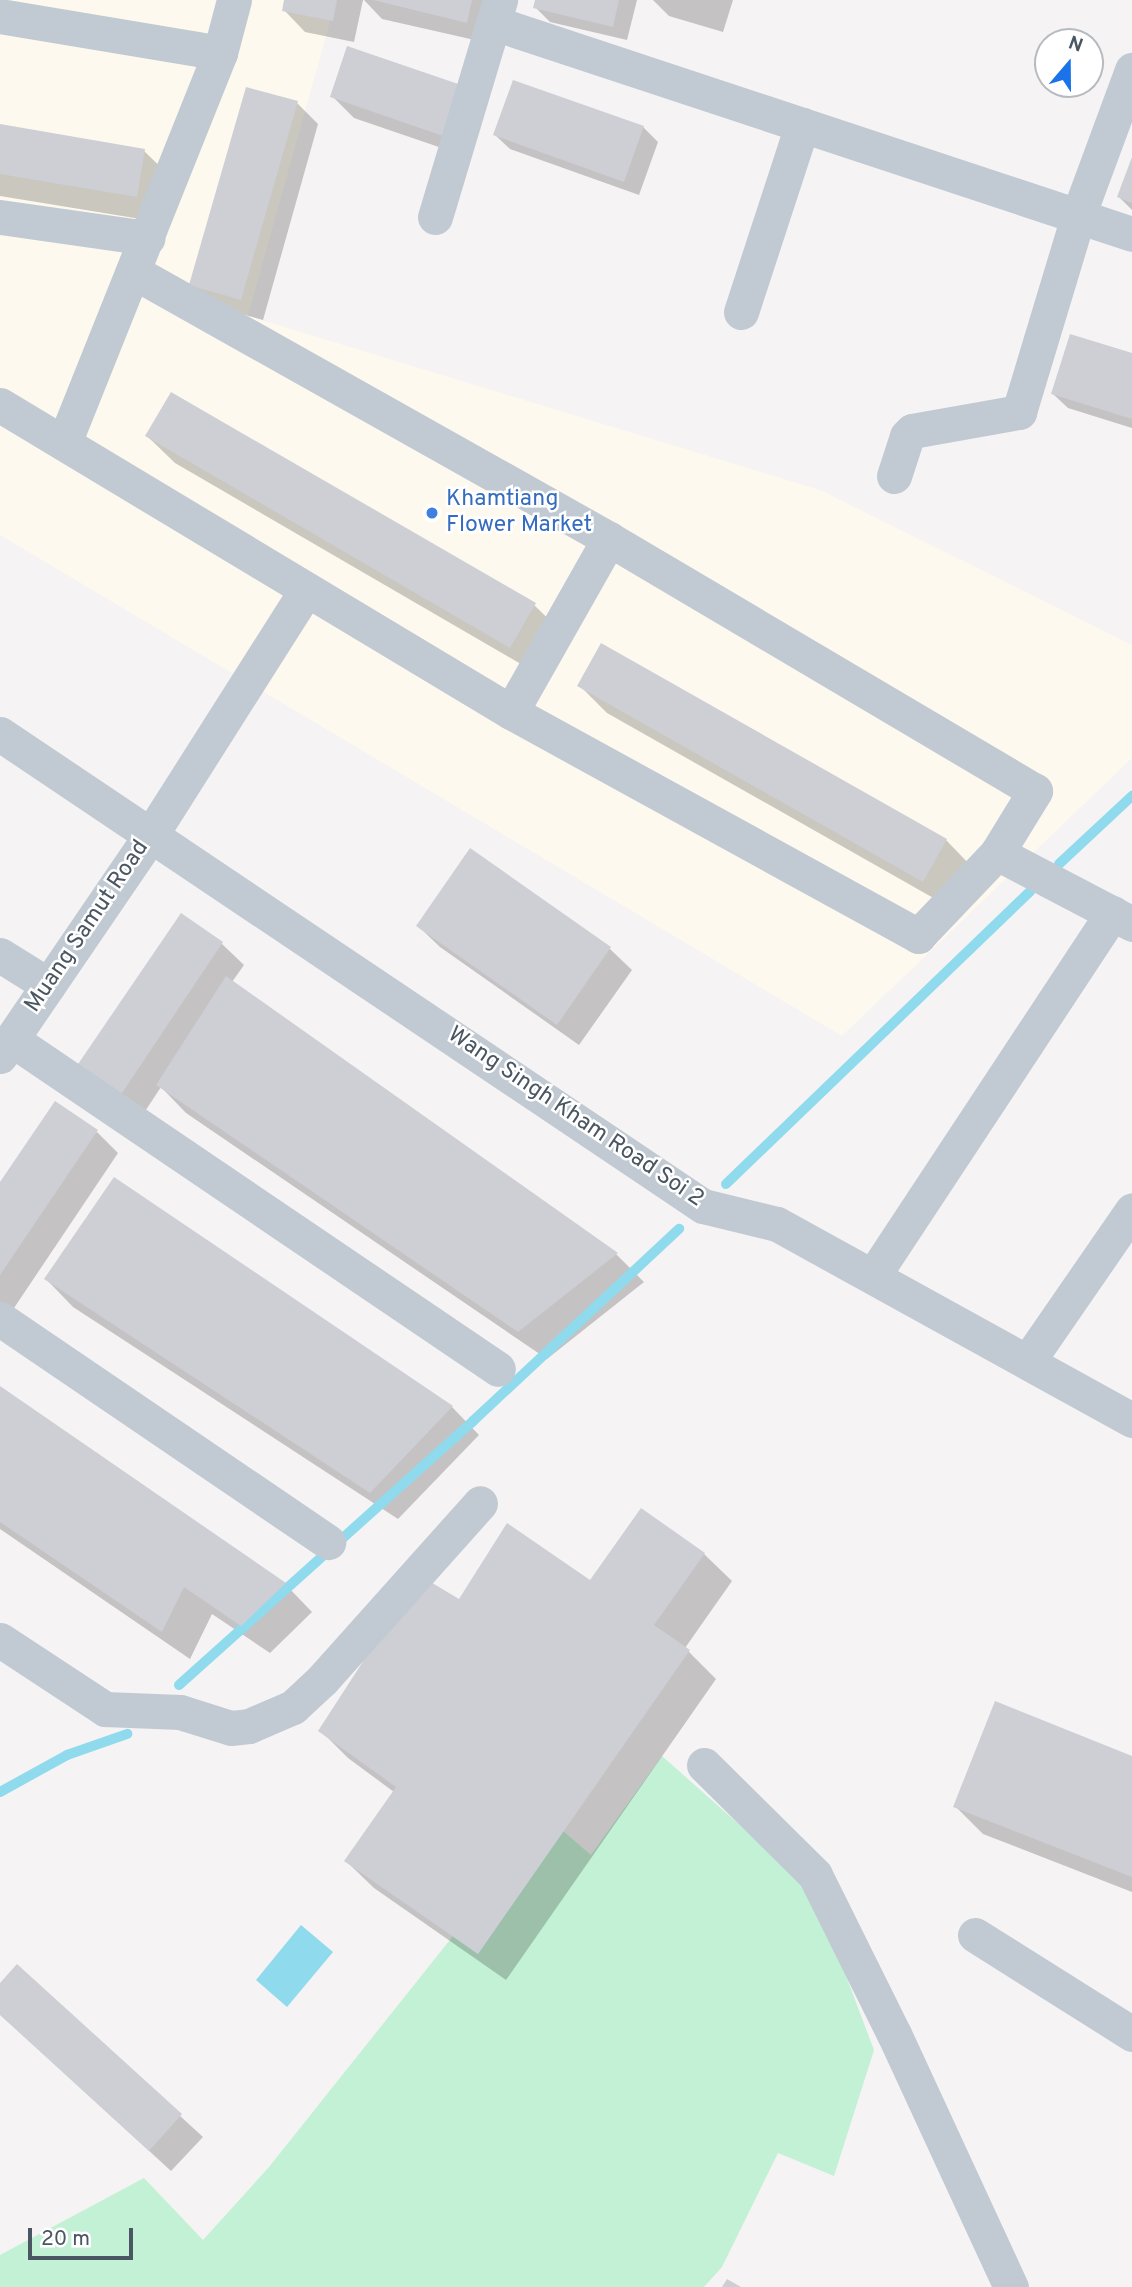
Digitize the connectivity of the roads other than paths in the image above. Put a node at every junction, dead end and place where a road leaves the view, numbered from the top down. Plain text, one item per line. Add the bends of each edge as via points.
1 (234, 0) edge
2 (497, 11) edge
3 (0, 16) edge
4 (220, 53) junction
5 (1132, 70) edge
6 (802, 125) junction
7 (1078, 216) junction
8 (0, 217) edge
9 (435, 217) dead end
10 (1132, 234) edge
11 (148, 239) junction
12 (134, 272) junction
13 (741, 312) dead end
14 (0, 405) edge
15 (64, 443) junction
16 (894, 476) dead end
17 (609, 539) junction
18 (306, 590) junction
19 (511, 712) junction
20 (0, 734) edge
21 (152, 834) junction
22 (996, 853) junction
23 (1122, 919) edge
24 (0, 955) edge
25 (48, 985) junction
26 (6, 1048) edge
27 (1132, 1210) edge
28 (873, 1276) junction
29 (0, 1319) edge
30 (1028, 1362) junction
31 (498, 1369) dead end
32 (1132, 1420) edge
33 (480, 1503) dead end
34 (328, 1542) dead end
35 (0, 1640) edge
36 (704, 1765) dead end
37 (975, 1935) dead end
38 (1132, 2034) edge
39 (1011, 2287) edge

1 - 4 street
2 - 6 street
2 - 9 street
3 - 4 street
4 - 11 street
5 - 7 street
6 - 7 street
6 - 13 street
7 - 10 street
7 - 16 street via 1019,412 912,431
8 - 11 street
11 - 12 street
12 - 15 street
12 - 17 street
14 - 15 street
15 - 18 street
17 - 19 street
17 - 22 street via 1035,791
18 - 19 street
18 - 21 street, Muang Samut Road
19 - 22 street via 918,936
20 - 21 street, Wang Singh Kham Road Soi 2
21 - 25 street, Muang Samut Road
21 - 28 street, Wang Singh Kham Road Soi 2 via 702,1206 777,1224
22 - 23 street
23 - 28 street
24 - 25 street
25 - 26 street, Muang Samut Road
26 - 31 street
27 - 30 street
28 - 30 street, Wang Singh Kham Road Soi 2
29 - 34 street
30 - 32 street, Wang Singh Kham Road Soi 2
33 - 35 street via 293,1707 249,1726 231,1728 180,1712 105,1709
36 - 39 street via 816,1875
37 - 38 street

